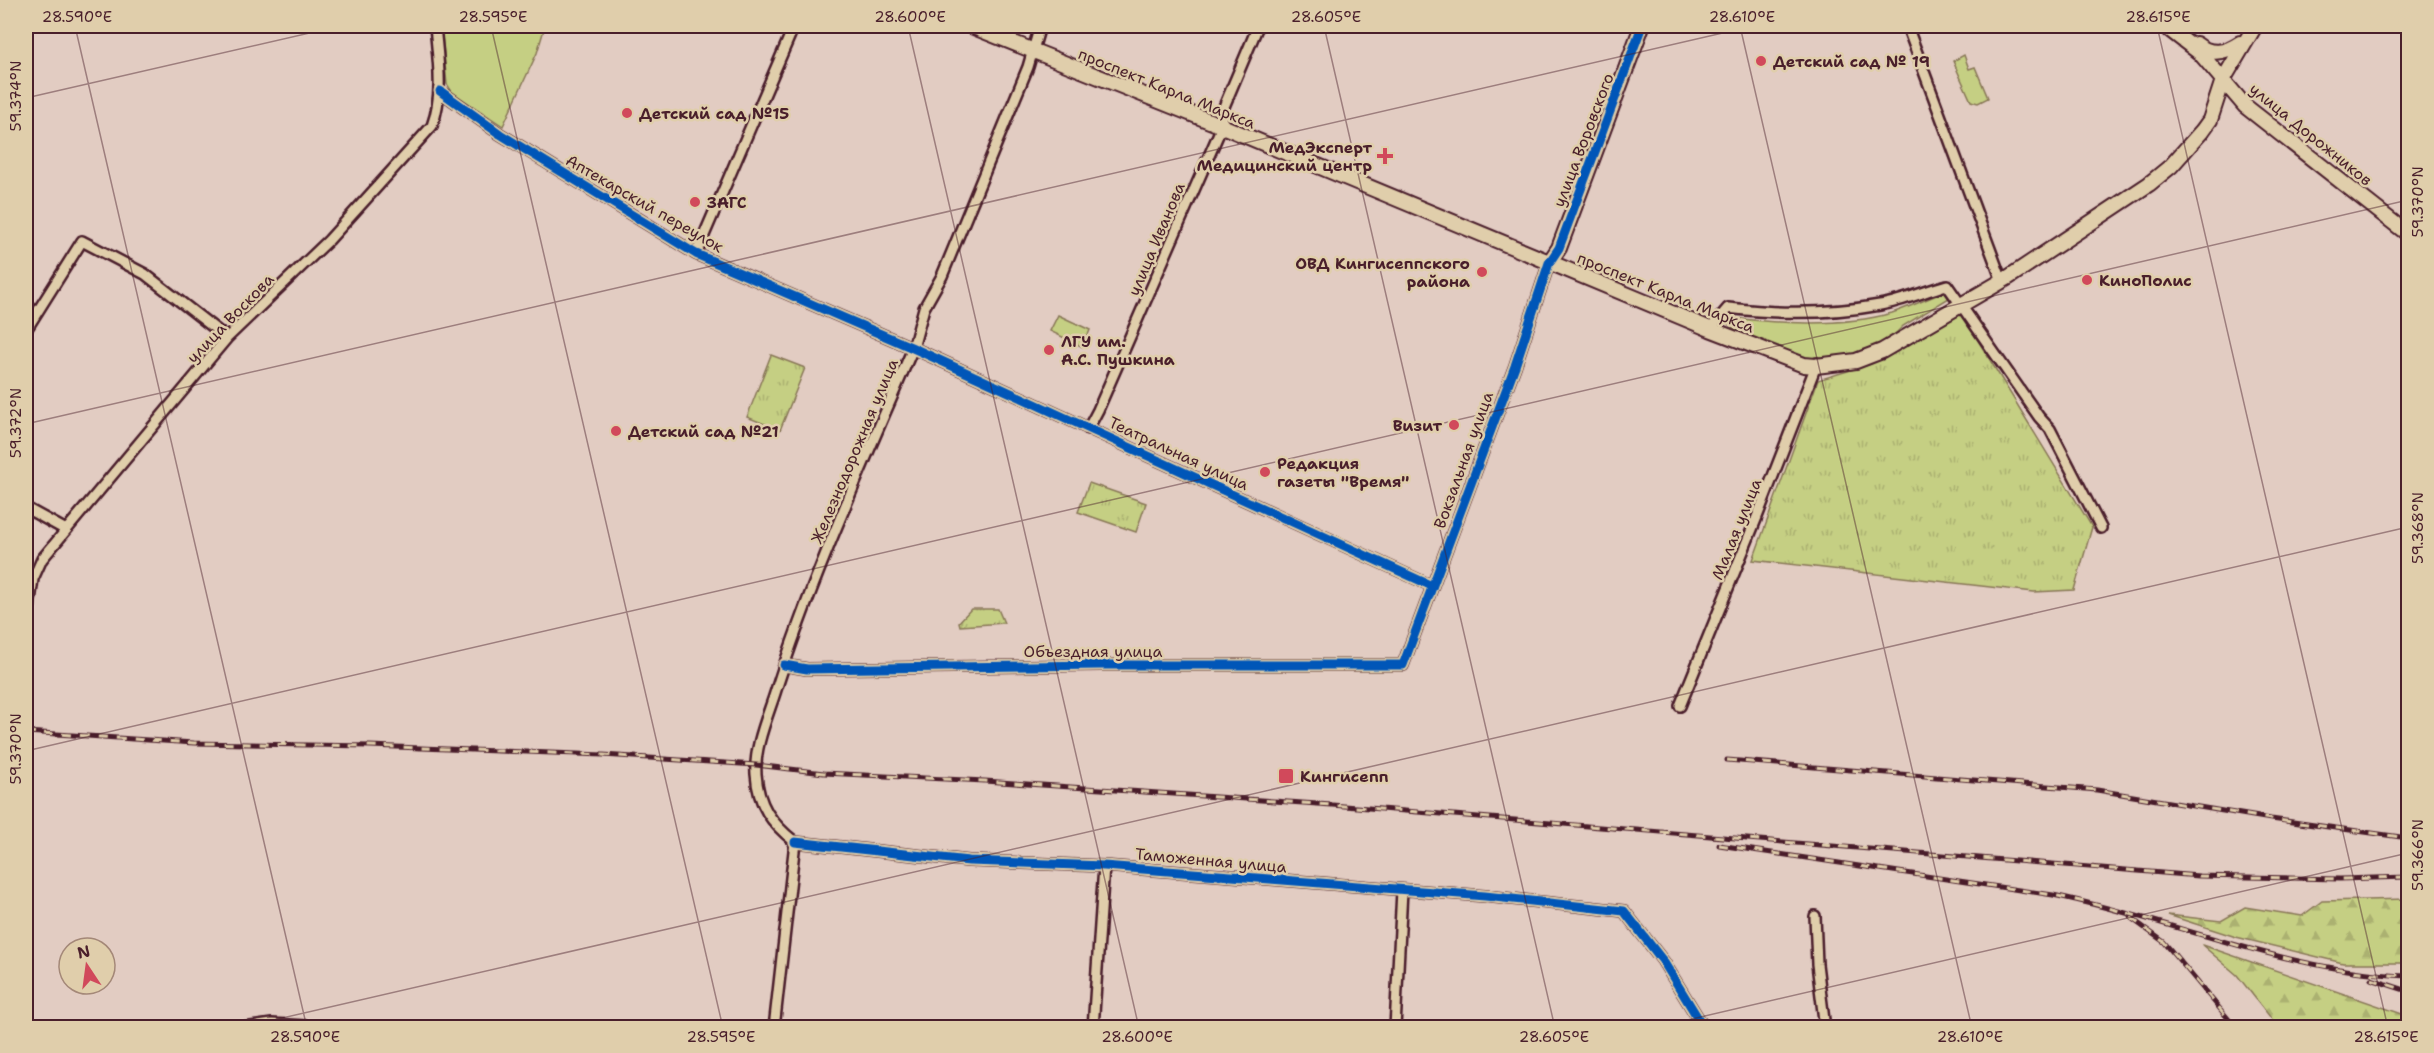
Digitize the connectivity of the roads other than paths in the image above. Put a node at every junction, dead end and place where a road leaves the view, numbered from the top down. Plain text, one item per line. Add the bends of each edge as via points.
1 (435, 26) edge
2 (794, 26) edge
3 (971, 26) edge
4 (986, 26) edge
5 (1040, 26) edge
6 (1258, 26) edge
7 (1642, 26) edge
8 (1907, 26) edge
9 (2165, 26) edge
10 (2175, 26) edge
11 (2250, 26) edge
12 (2254, 26) edge
13 (2240, 43) junction
14 (1033, 48) junction
15 (2222, 78) junction
16 (440, 91) junction
17 (1222, 124) junction
18 (2409, 234) edge
19 (696, 254) junction
20 (1550, 261) junction
21 (2002, 278) junction
22 (1959, 303) junction
23 (1711, 327) junction
24 (26, 330) edge
25 (227, 338) junction
26 (913, 348) junction
27 (1816, 364) junction
28 (1088, 429) junction
29 (26, 508) edge
30 (2101, 528) dead end
31 (66, 530) junction
32 (1432, 586) junction
33 (26, 631) edge
34 (784, 665) junction
35 (1403, 666) joint
36 (1680, 706) dead end
37 (795, 842) junction
38 (1104, 866) junction
39 (1402, 890) junction
40 (1815, 916) dead end
41 (243, 1028) edge
42 (339, 1028) edge
43 (774, 1028) edge
44 (1094, 1028) edge
45 (1395, 1028) edge
46 (1704, 1028) edge
47 (1825, 1028) edge

1 - 16 street, улица Воскова
2 - 19 street, Аптекарский переулок
3 - 14 main road, проспект Карла Маркса
4 - 14 main road
5 - 14 street, Железнодорожная улица
6 - 17 street, улица Иванова via 1222,109
7 - 20 main road, улица Воровского via 1559,248
8 - 21 street
9 - 15 main road, улица Дорожников via 2200,53
10 - 13 main road via 2206,51 2227,52
11 - 13 main road
12 - 15 main road, проспект Карла Маркса
13 - 15 main road
14 - 17 main road, проспект Карла Маркса
14 - 26 street, Железнодорожная улица via 946,266 924,308
15 - 18 main road, улица Дорожников via 2245,106
15 - 21 main road, проспект Карла Маркса via 2210,120 2171,166
16 - 19 street, Аптекарский переулок via 500,134
16 - 25 street, улица Воскова via 432,126 329,240
17 - 20 main road, проспект Карла Маркса
17 - 28 street, улица Иванова
19 - 26 street, Аптекарский переулок
20 - 23 main road, проспект Карла Маркса
20 - 32 street, Вокзальная улица
21 - 22 main road, проспект Карла Маркса
22 - 23 street via 1947,285 1881,305 1820,312 1728,308
22 - 27 main road, проспект Карла Маркса via 1882,351 1856,361
22 - 30 street via 2050,429
23 - 27 main road, проспект Карла Маркса via 1804,365
24 - 25 street via 82,241 145,274
25 - 31 street, улица Воскова
26 - 28 street, Театральная улица
26 - 34 street, Железнодорожная улица
27 - 36 street, Малая улица
28 - 32 street, Театральная улица
29 - 31 street
31 - 33 street, улица Воскова via 42,559 33,579
32 - 35 street, Вокзальная улица
34 - 35 street, Объездная улица via 807,669
34 - 37 street, Железнодорожная улица via 760,741 756,776 762,806 777,828
37 - 38 street, Таможенная улица via 969,861
37 - 43 street
38 - 39 street, Таможенная улица
38 - 44 street
39 - 45 street
39 - 46 street, Таможенная улица via 1624,911 1663,961
40 - 47 street
41 - 42 street via 272,1024

